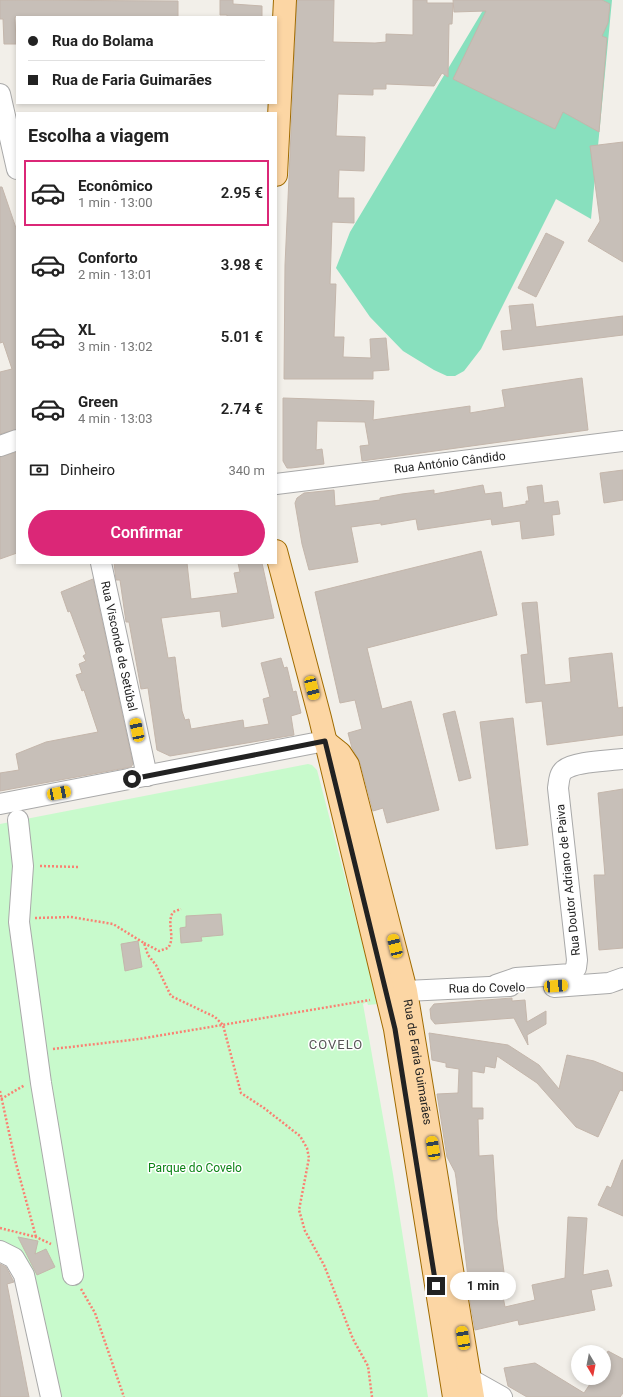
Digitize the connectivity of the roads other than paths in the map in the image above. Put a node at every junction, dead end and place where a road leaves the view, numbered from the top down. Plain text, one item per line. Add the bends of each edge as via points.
1 (273, 0) edge
2 (285, 0) edge
3 (272, 16) edge
4 (0, 94) edge
5 (277, 155) edge
6 (16, 165) edge
7 (16, 440) edge
8 (623, 441) edge
9 (0, 446) edge
10 (277, 484) edge
11 (277, 554) edge
12 (101, 564) edge
13 (325, 741) junction
14 (623, 759) edge
15 (147, 776) junction
16 (0, 804) edge
17 (18, 820) dead end
18 (376, 948) junction
19 (623, 978) edge
20 (496, 985) junction
21 (406, 991) junction
22 (0, 1251) edge
23 (73, 1275) road end
24 (471, 1388) edge
25 (51, 1397) edge
26 (454, 1397) edge
27 (502, 1397) edge

1 - 3 main road
2 - 5 main road
4 - 6 street
7 - 9 street
8 - 10 street, Rua António Cândido
11 - 13 main road, Rua de Faria Guimarães
12 - 15 street, Rua Visconde de Setúbal
13 - 15 street
13 - 18 main road, Rua de Faria Guimarães
13 - 21 main road, Rua de Faria Guimarães via 340,753 348,765
14 - 20 street, Rua Doutor Adriano de Paiva via 572,766 563,771 559,779 578,960 576,968 571,974 516,978
15 - 16 street
17 - 23 street via 23,866 19,922 41,1083
18 - 21 street via 385,954 396,985
18 - 26 main road, Rua de Faria Guimarães via 395,1029
19 - 20 street, Rua do Covelo via 609,982 541,987
20 - 21 street, Rua do Covelo
21 - 24 main road, Rua de Faria Guimarães
22 - 25 street via 14,1258 24,1275
24 - 27 street

